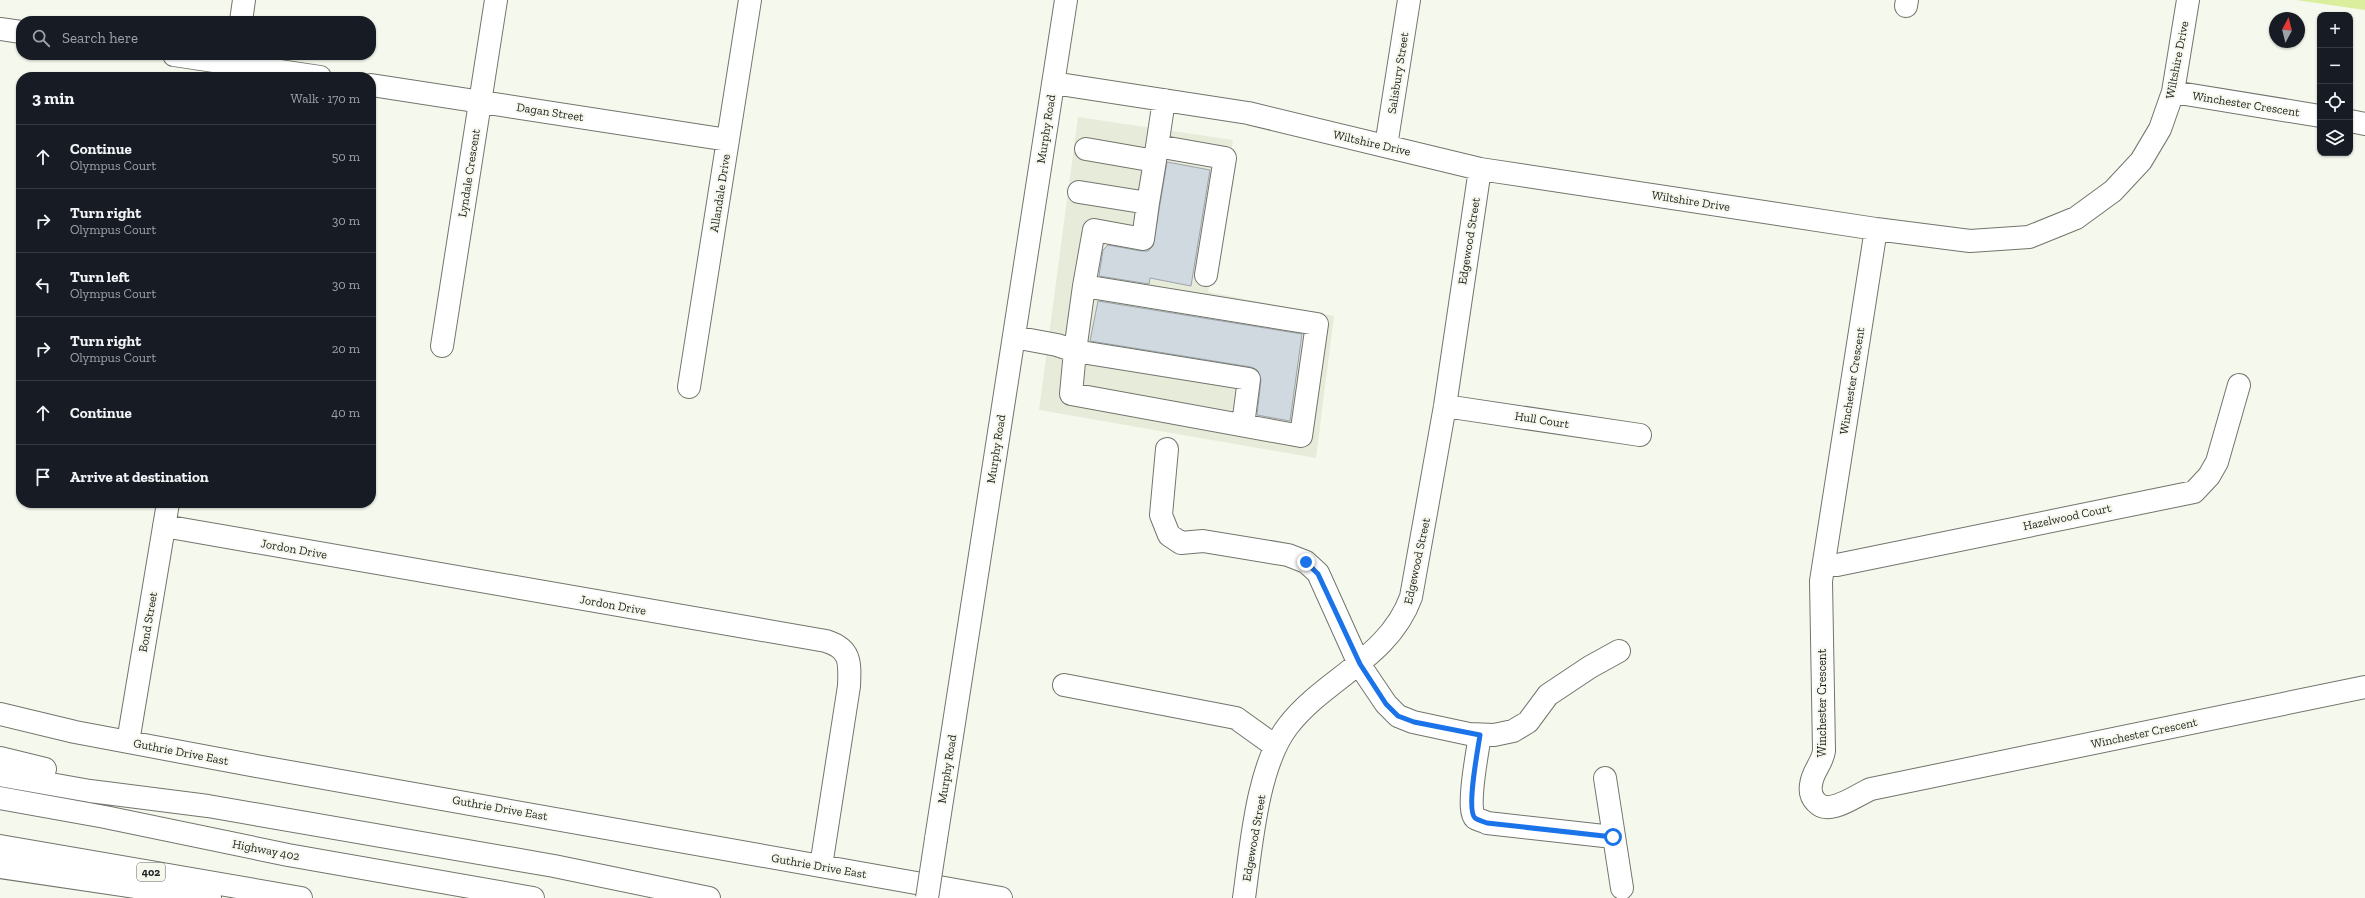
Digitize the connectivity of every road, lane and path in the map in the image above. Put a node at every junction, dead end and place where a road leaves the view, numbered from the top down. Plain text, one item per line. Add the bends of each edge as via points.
1 (244, 0) edge
2 (496, 0) edge
3 (750, 0) edge
4 (1066, 0) edge
5 (1409, 0) edge
6 (2188, 0) edge
7 (242, 16) edge
8 (0, 29) edge
9 (16, 31) edge
10 (204, 60) edge
11 (234, 65) edge
12 (284, 72) edge
13 (1053, 83) junction
14 (376, 86) edge
15 (2173, 92) junction
16 (1164, 100) junction
17 (480, 101) junction
18 (2317, 116) edge
19 (2353, 122) edge
20 (2365, 124) edge
21 (728, 140) junction
22 (1386, 146) junction
23 (1086, 149) dead end
24 (1156, 154) junction
25 (1480, 169) junction
26 (1079, 192) dead end
27 (1148, 203) junction
28 (1876, 229) junction
29 (1206, 275) dead end
30 (1084, 286) junction
31 (1014, 337) junction
32 (442, 346) dead end
33 (1075, 351) junction
34 (2239, 385) dead end
35 (689, 387) dead end
36 (1445, 406) junction
37 (1243, 425) junction
38 (1640, 435) dead end
39 (1167, 449) dead end
40 (167, 508) edge
41 (164, 526) junction
42 (1824, 564) junction
43 (1618, 651) dead end
44 (1360, 664) junction
45 (1064, 685) dead end
46 (2365, 687) edge
47 (0, 714) edge
48 (1480, 735) junction
49 (128, 742) junction
50 (1275, 746) junction
51 (0, 758) edge
52 (0, 775) edge
53 (1605, 778) dead end
54 (0, 798) edge
55 (208, 806) junction
56 (0, 811) edge
57 (1613, 837) junction
58 (0, 846) edge
59 (288, 855) junction
60 (821, 866) junction
61 (0, 867) edge
62 (1622, 888) dead end
63 (210, 898) edge
64 (301, 898) edge
65 (533, 898) edge
66 (709, 898) edge
67 (926, 898) edge
68 (1001, 898) edge
69 (1244, 898) edge

1 - 7 main road
2 - 17 main road, Lyndale Crescent
3 - 21 main road, Allandale Drive
4 - 13 main road, Murphy Road
5 - 22 main road, Salisbury Street
6 - 15 main road, Wiltshire Drive
8 - 9 main road
10 - 11 main road
11 - 12 main road
13 - 16 main road, Wiltshire Drive
13 - 31 main road, Murphy Road
14 - 17 main road, Dagan Street
15 - 18 main road, Winchester Crescent
15 - 28 main road, Wiltshire Drive via 2160,129 2141,161 2113,191 2076,218 2029,238 1970,241
16 - 22 main road, Wiltshire Drive via 1248,113
16 - 24 main road
17 - 21 main road, Dagan Street
17 - 32 main road, Lyndale Crescent
19 - 20 main road
21 - 35 main road, Allandale Drive
22 - 25 main road, Wiltshire Drive
23 - 24 main road
24 - 27 main road
24 - 29 main road via 1225,158
25 - 28 main road, Wiltshire Drive
25 - 36 main road, Edgewood Street
26 - 27 main road
27 - 30 main road via 1143,239 1094,230
28 - 42 main road, Winchester Crescent
30 - 33 main road
30 - 37 main road via 1317,324 1301,436
31 - 33 main road
31 - 67 main road, Murphy Road, bridge
33 - 37 main road via 1071,394
33 - 37 main road via 1249,379
34 - 42 main road, Hazelwood Court via 2217,462 2209,476 2194,492 1837,565
36 - 38 main road, Hull Court
36 - 44 main road, Edgewood Street via 1411,597 1405,615 1394,630
39 - 44 main road via 1161,515 1169,535 1182,543 1203,541 1288,555 1306,562 1318,574
40 - 41 main road, Bond Street
41 - 49 main road, Bond Street
41 - 60 main road, Jordon Drive via 826,641 837,645 844,650 848,659 849,686
42 - 46 main road, Winchester Crescent via 1820,599 1824,751 1823,761 1813,776 1811,793 1819,805 1826,808 1842,804 1871,789
43 - 48 main road via 1548,695 1528,722 1513,732
44 - 48 main road via 1386,704 1398,716 1414,722
44 - 50 main road, Edgewood Street via 1302,708
45 - 50 main road via 1236,718
47 - 49 main road, Guthrie Drive East
48 - 57 main road via 1471,804 1471,811 1476,818 1487,823
49 - 60 main road, Guthrie Drive East
50 - 69 main road, Edgewood Street via 1258,808
51 - 55 main road
52 - 55 main road
53 - 57 main road
54 - 59 main road, Highway 402
55 - 66 main road via 554,866
56 - 59 main road via 112,831
57 - 62 main road
58 - 64 main road, 402
59 - 65 main road, Highway 402
60 - 68 main road, Guthrie Drive East
61 - 63 main road

